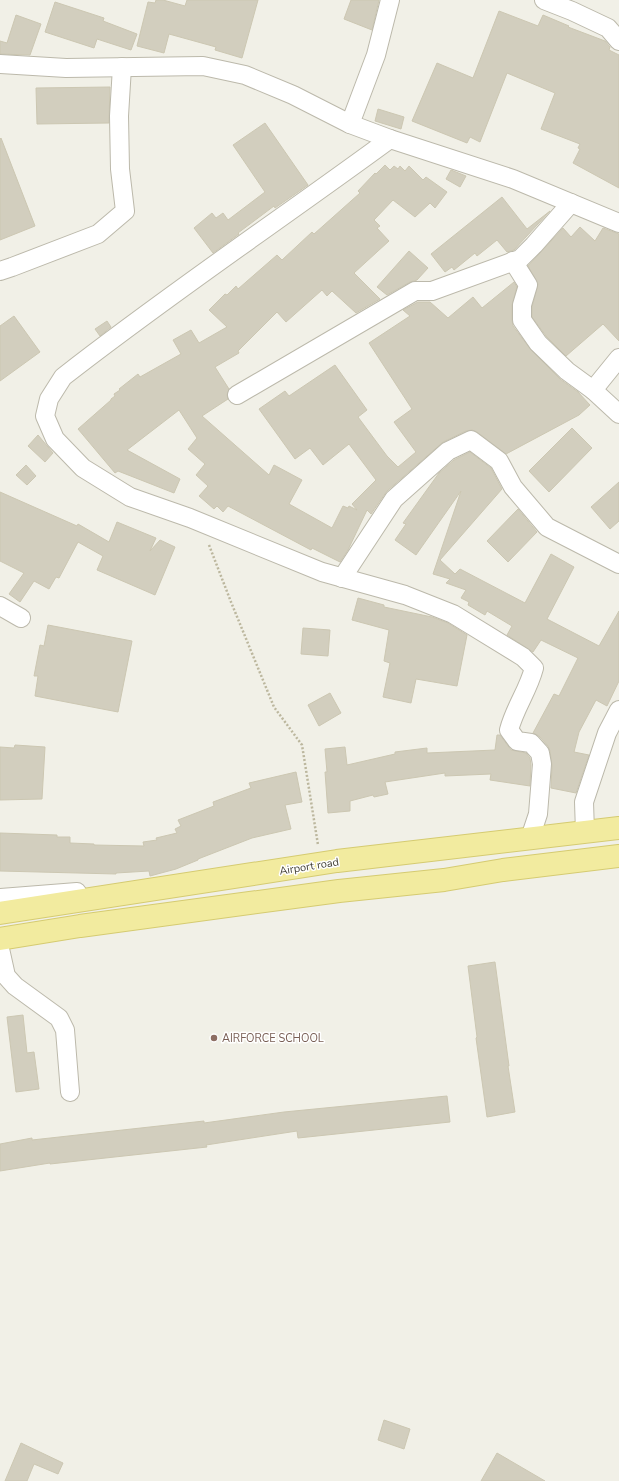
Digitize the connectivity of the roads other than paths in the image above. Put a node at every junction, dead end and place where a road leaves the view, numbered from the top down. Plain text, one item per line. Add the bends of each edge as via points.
1 (390, 0) edge
2 (544, 0) edge
3 (619, 41) edge
4 (0, 64) edge
5 (122, 67) junction
6 (350, 124) junction
7 (390, 139) junction
8 (571, 203) junction
9 (619, 222) edge
10 (513, 261) junction
11 (0, 271) edge
12 (619, 358) edge
13 (593, 390) junction
14 (237, 395) dead end
15 (619, 414) edge
16 (619, 564) edge
17 (342, 578) junction
18 (0, 606) edge
19 (21, 618) dead end
20 (619, 710) edge
21 (619, 828) edge
22 (584, 832) junction
23 (530, 838) junction
24 (619, 856) edge
25 (328, 860) junction
26 (0, 898) edge
27 (76, 902) junction
28 (0, 913) edge
29 (80, 926) junction
30 (0, 939) edge
31 (0, 949) edge
32 (70, 1092) dead end

1 - 6 street via 376,55
2 - 3 street via 608,28
4 - 5 street via 66,68
5 - 6 street via 203,66 245,75 293,95
5 - 11 street via 119,116 124,211 98,234
6 - 7 street
7 - 8 street via 513,179
7 - 17 street via 63,377 49,399 45,416 56,440 83,468 130,497
8 - 9 street
8 - 10 street via 534,245
10 - 13 street via 528,285 522,305 522,320 538,343 566,371
10 - 14 street via 432,291 415,291
12 - 13 street
13 - 15 street
16 - 17 street via 547,527 512,487 499,461 471,440 448,451 394,499
17 - 23 street via 405,595 453,614 523,657 534,668 509,730 517,741 531,743 540,753 542,764 538,814
18 - 19 street
20 - 22 street via 607,733 584,802
21 - 22 main road, Airport road
22 - 23 main road, Airport road
23 - 25 main road, Airport road
24 - 29 main road
25 - 26 street via 137,887
25 - 27 main road, Airport road
27 - 28 main road, Airport road
27 - 29 main road
29 - 30 main road
31 - 32 street via 6,976 15,986 60,1018 65,1030

